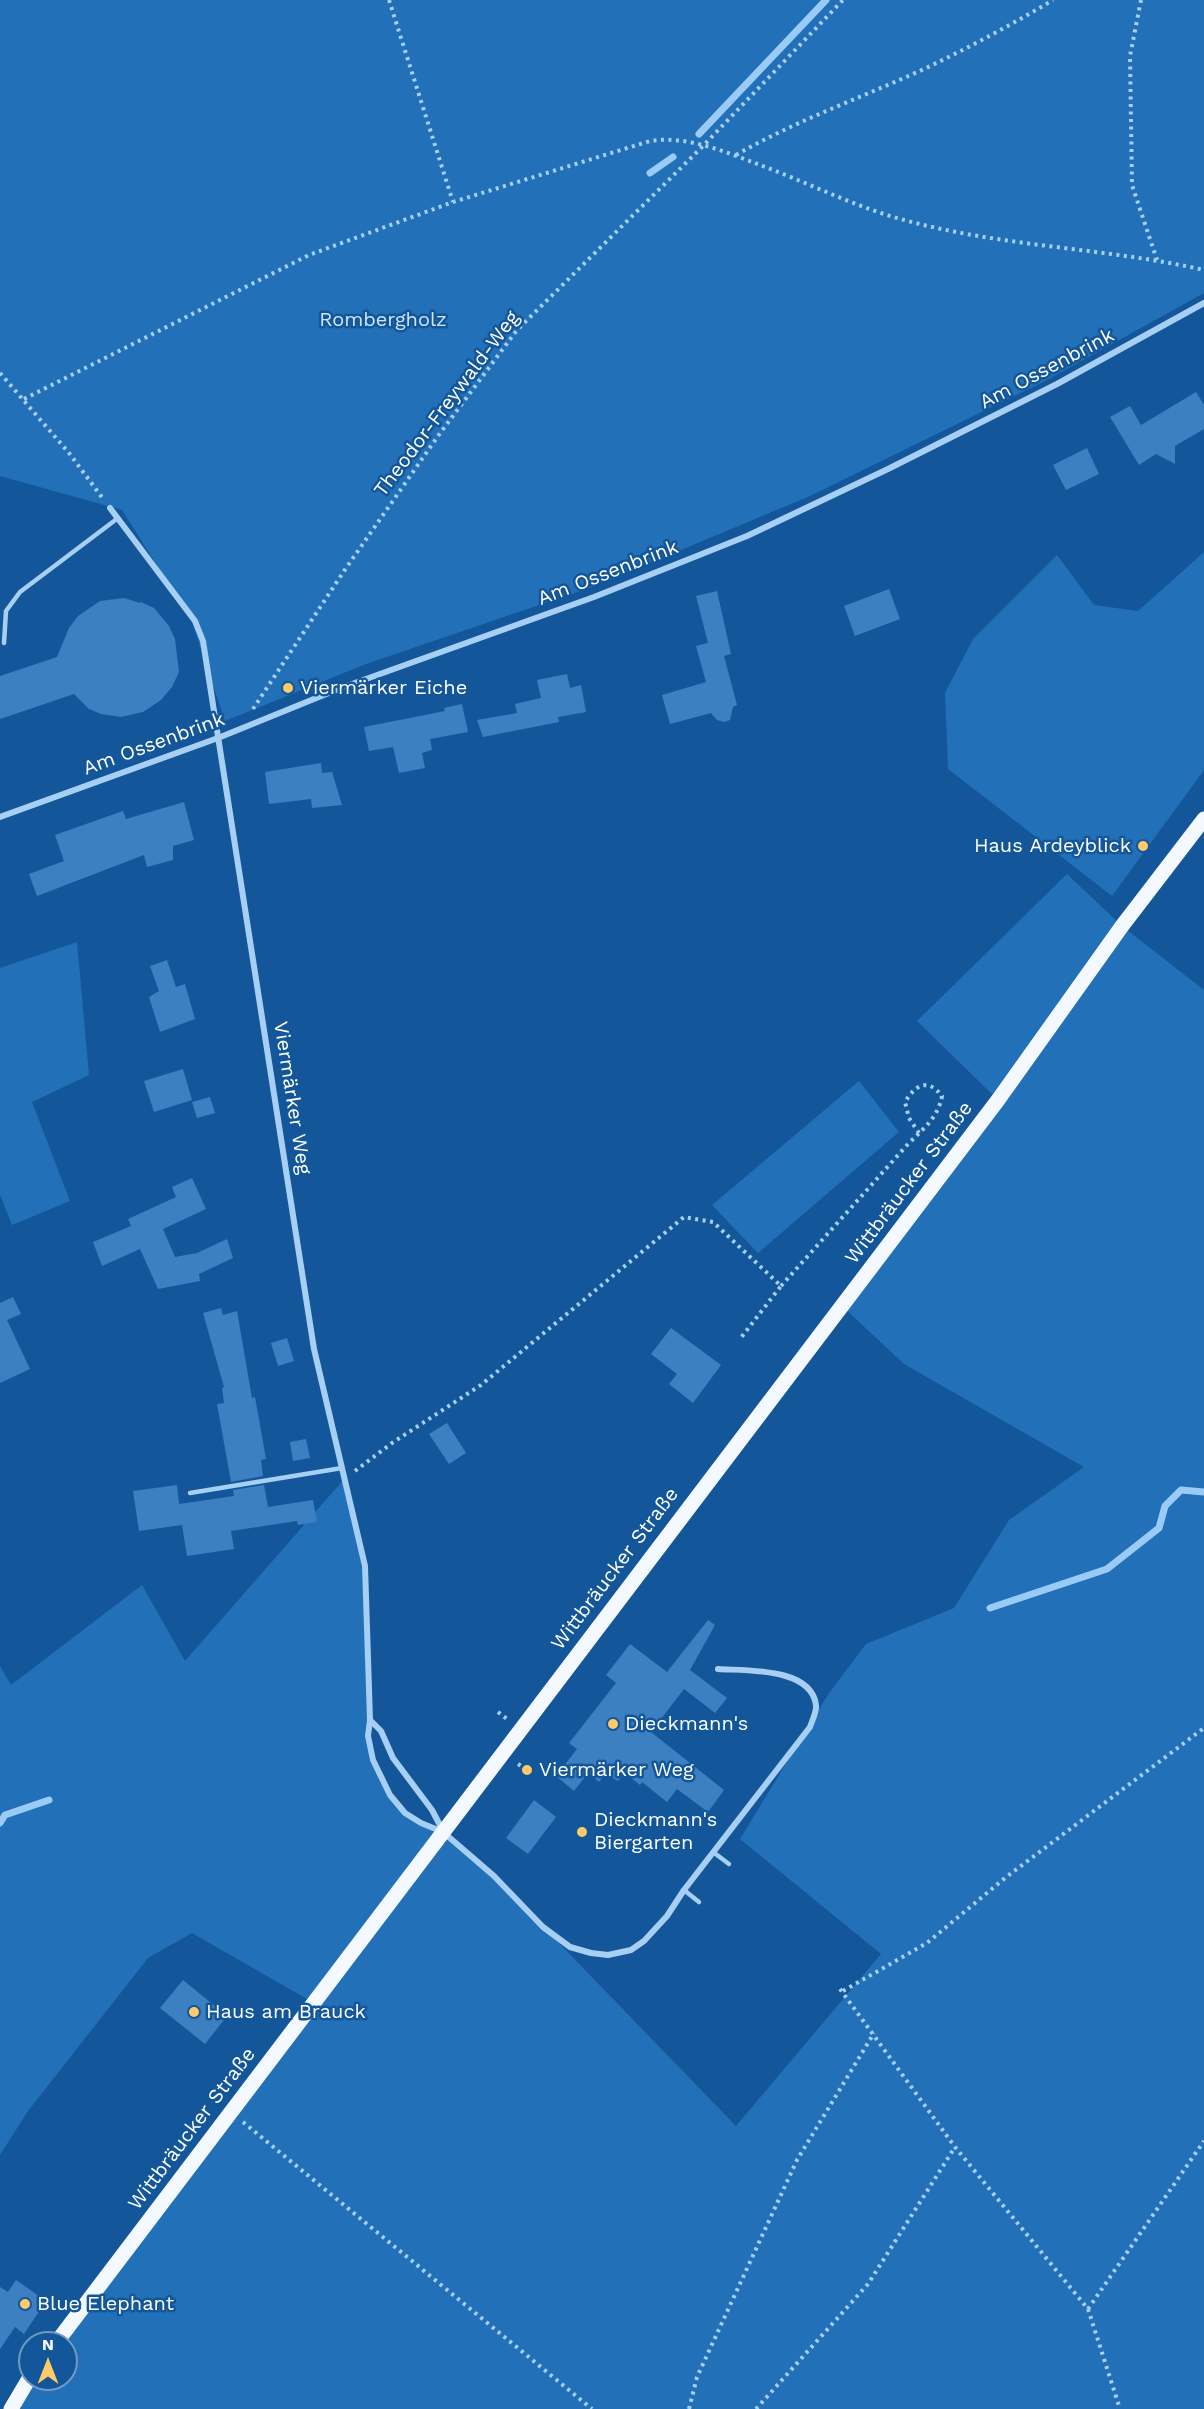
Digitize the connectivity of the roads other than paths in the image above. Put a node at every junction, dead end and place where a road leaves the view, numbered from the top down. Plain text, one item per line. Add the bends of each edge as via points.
1 (1204, 303) edge
2 (110, 508) road end
3 (118, 518) junction
4 (4, 643) dead end
5 (218, 738) junction
6 (0, 818) edge
7 (1204, 819) edge
8 (342, 1468) junction
9 (190, 1493) dead end
10 (718, 1668) dead end
11 (370, 1720) junction
12 (443, 1832) junction
13 (713, 1852) junction
14 (729, 1864) dead end
15 (684, 1890) junction
16 (699, 1902) dead end
17 (65, 2331) edge
18 (22, 2391) edge
19 (11, 2409) edge

1 - 5 street, Am Ossenbrink via 1057,384 747,536
2 - 3 street, Viermärker Weg
3 - 4 lane via 20,592 6,610
3 - 5 street, Viermärker Weg via 199,629
5 - 6 street, Am Ossenbrink
5 - 8 street, Viermärker Weg via 314,1349
7 - 12 main road, Wittbräucker Straße via 984,1118
8 - 9 lane
8 - 11 street, Viermärker Weg via 365,1566
10 - 13 street, Viermärker Weg via 793,1676 810,1690 816,1706 810,1727
11 - 12 street, Viermärker Weg via 381,1731 393,1758 432,1810
11 - 12 street, Viermärker Weg via 368,1736 373,1760 390,1795 405,1813
12 - 15 street, Viermärker Weg via 494,1876 543,1927 570,1947 591,1953 608,1955 631,1950 667,1916
12 - 17 main road, Wittbräucker Straße
13 - 14 lane
13 - 15 street, Viermärker Weg
15 - 16 lane
18 - 19 main road

